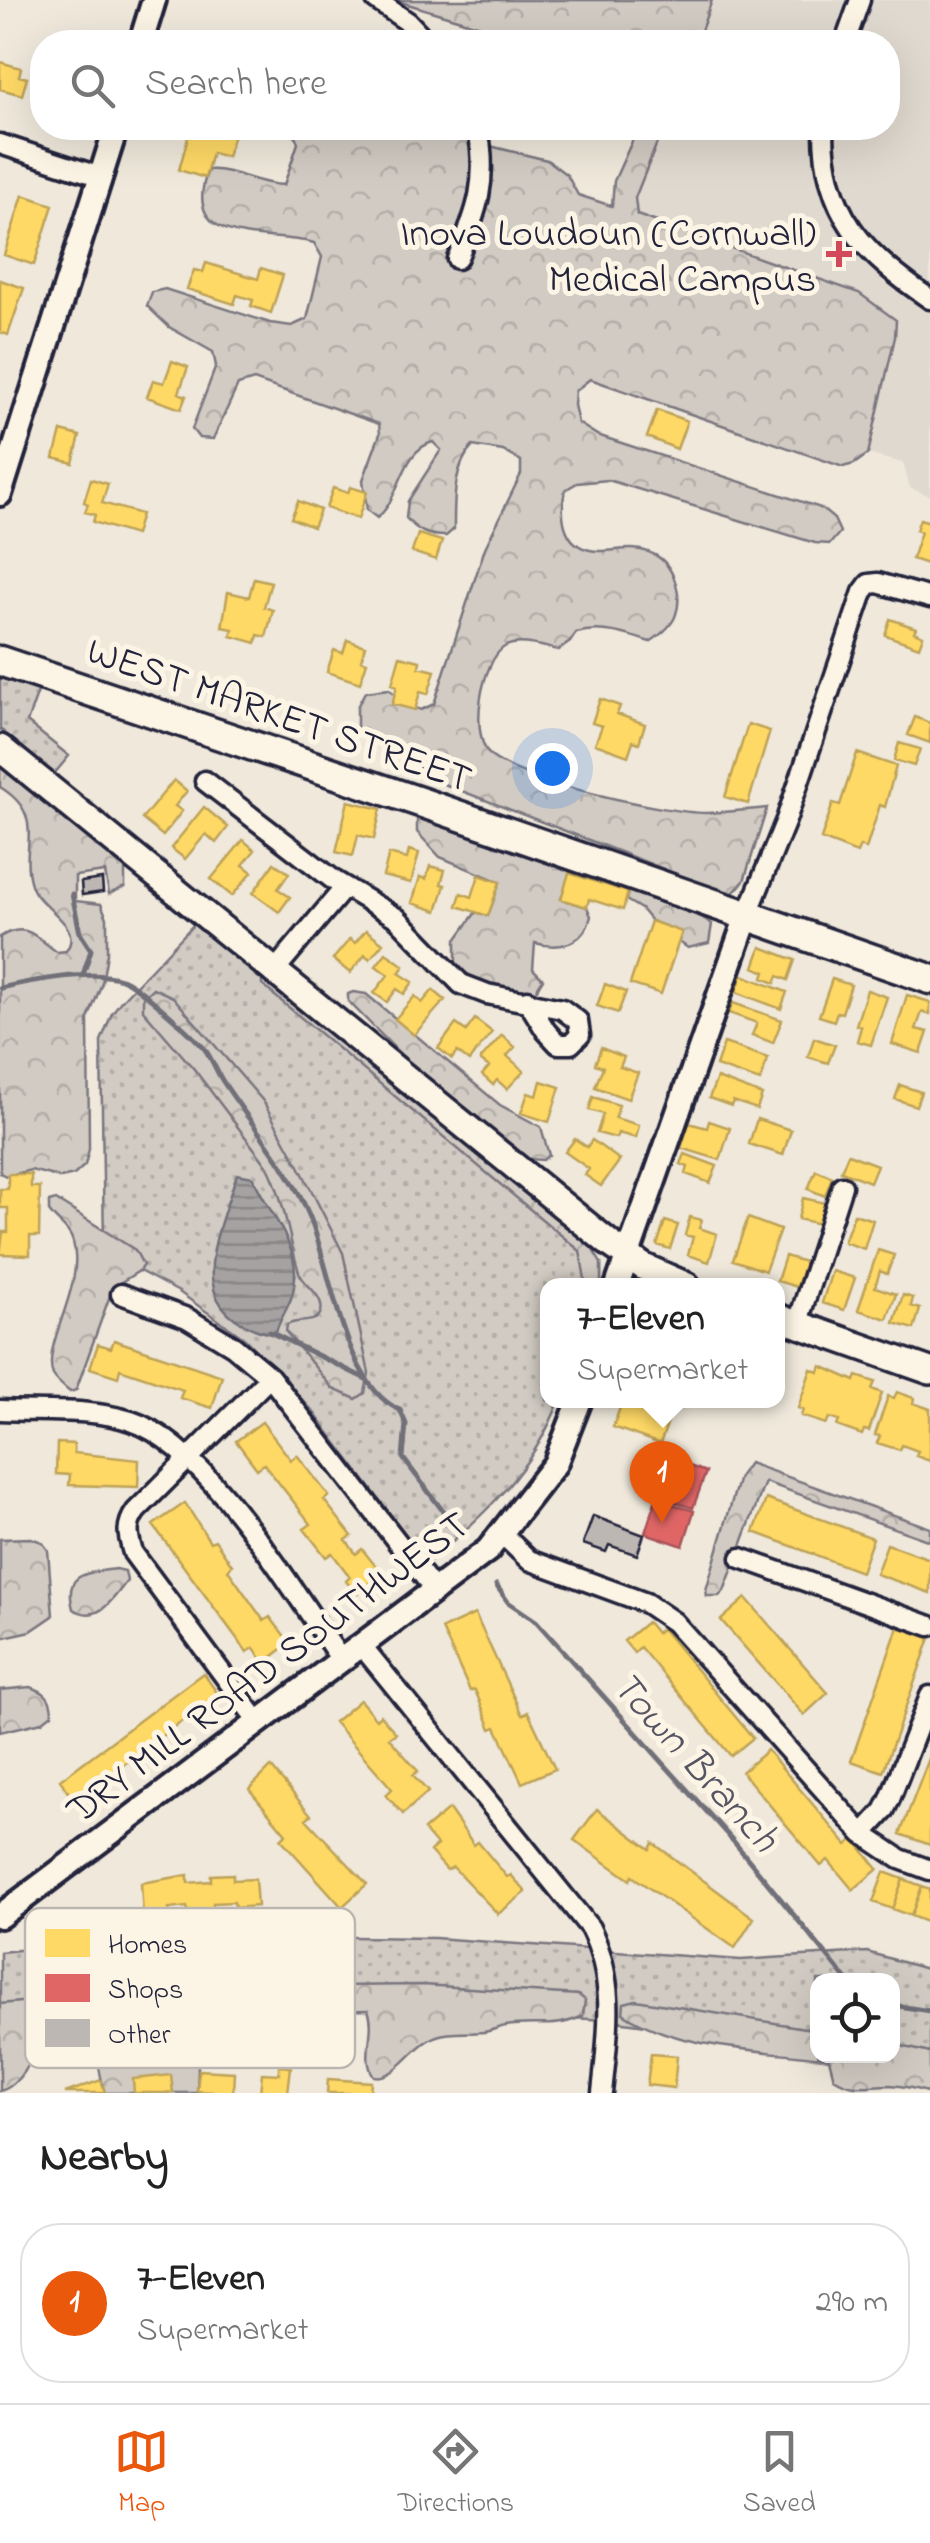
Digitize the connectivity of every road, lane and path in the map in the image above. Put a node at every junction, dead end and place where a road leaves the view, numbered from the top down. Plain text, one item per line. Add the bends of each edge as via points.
1 (154, 0) edge
2 (376, 0) edge
3 (860, 0) edge
4 (145, 30) edge
5 (416, 30) edge
6 (849, 30) edge
7 (112, 140) edge
8 (480, 140) edge
9 (824, 140) edge
10 (0, 144) edge
11 (101, 177) junction
12 (458, 259) dead end
13 (930, 299) edge
14 (0, 494) edge
15 (930, 598) edge
16 (0, 661) edge
17 (0, 748) edge
18 (204, 781) dead end
19 (340, 884) junction
20 (747, 916) junction
21 (272, 966) junction
22 (930, 979) edge
23 (528, 1000) dead end
24 (842, 1186) dead end
25 (627, 1256) junction
26 (620, 1278) edge
27 (667, 1278) edge
28 (122, 1294) dead end
29 (787, 1321) edge
30 (930, 1372) edge
31 (270, 1377) junction
32 (577, 1408) edge
33 (0, 1410) edge
34 (190, 1459) junction
35 (502, 1534) junction
36 (741, 1558) dead end
37 (436, 1592) junction
38 (930, 1626) edge
39 (362, 1646) junction
40 (342, 1661) junction
41 (930, 1696) edge
42 (259, 1723) junction
43 (863, 1834) junction
44 (930, 1870) edge
45 (0, 1916) edge
46 (602, 2093) edge

1 - 4 street
2 - 5 street
3 - 6 street
7 - 11 street
8 - 12 street via 479,208
9 - 13 street via 824,162 850,227 893,274
10 - 11 street
11 - 14 street
15 - 20 street via 892,585 870,584 863,592
16 - 20 main road, WEST MARKET STREET
17 - 21 main road
18 - 19 street
19 - 21 street
19 - 23 street via 397,918 461,984
20 - 22 main road, WEST MARKET STREET
20 - 25 street
21 - 25 main road
24 - 29 street
25 - 26 street
25 - 27 main road
28 - 31 street via 187,1318
29 - 30 main road
31 - 34 street
31 - 37 street
32 - 35 street, DRY MILL ROAD SOUTHWEST via 555,1464
33 - 34 street via 129,1420
34 - 40 street via 224,1494
34 - 42 street via 128,1521 132,1553
35 - 37 street, DRY MILL ROAD SOUTHWEST
35 - 43 street via 530,1560 646,1603 674,1622
36 - 38 street
37 - 39 street, DRY MILL ROAD SOUTHWEST
39 - 40 street, DRY MILL ROAD SOUTHWEST
39 - 46 street via 590,1928 610,1995
40 - 42 street, DRY MILL ROAD SOUTHWEST
41 - 43 street via 884,1812
42 - 45 street, DRY MILL ROAD SOUTHWEST
43 - 44 street

